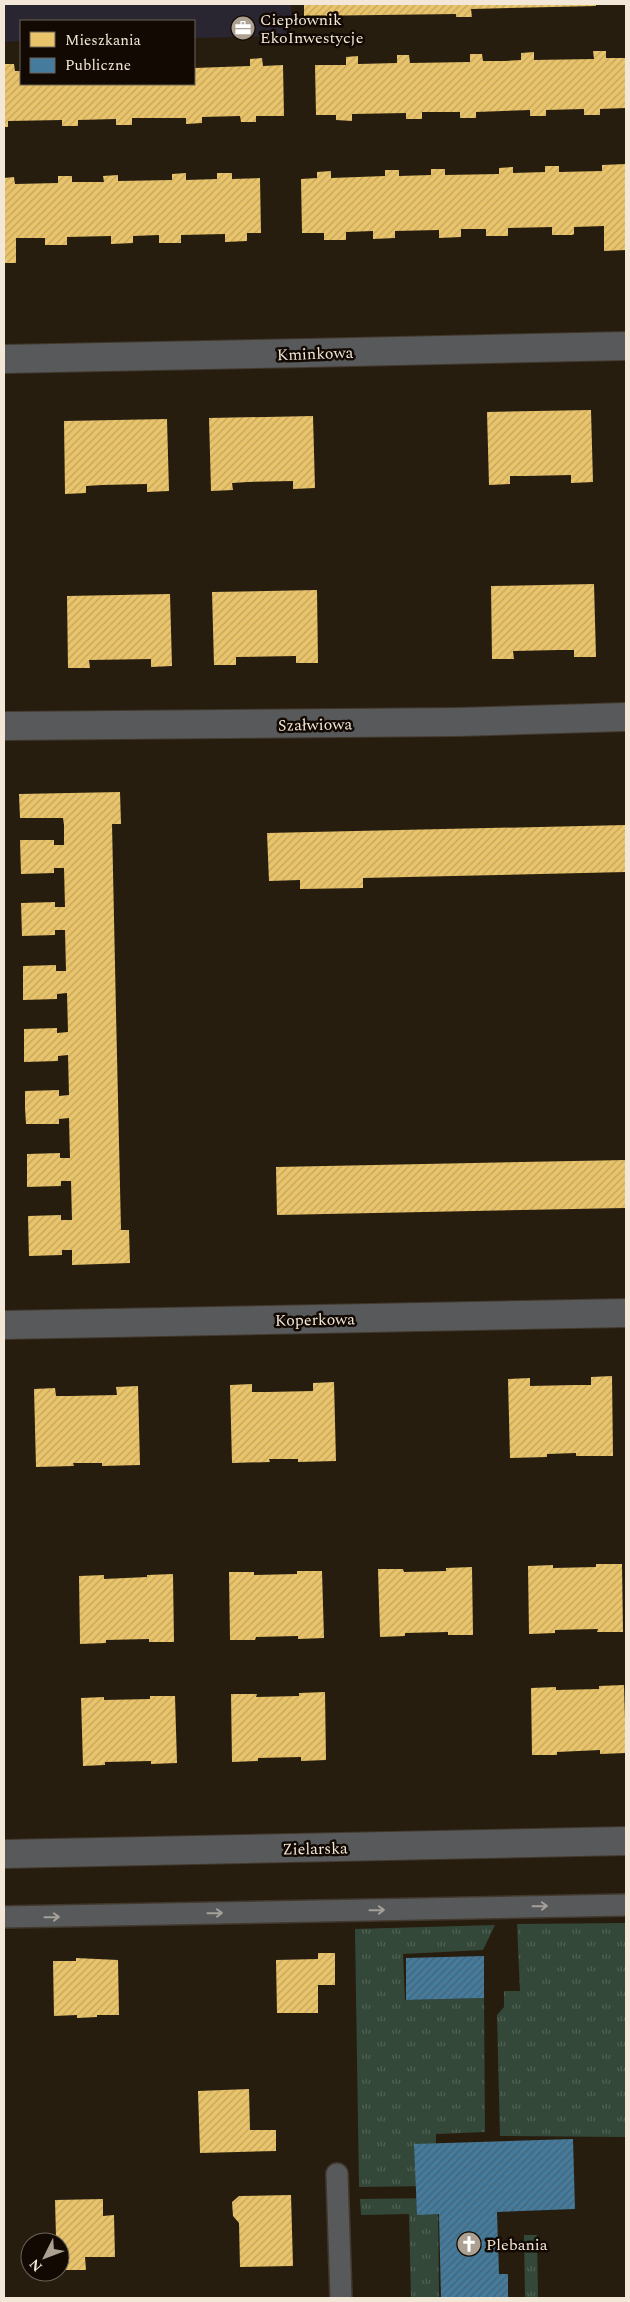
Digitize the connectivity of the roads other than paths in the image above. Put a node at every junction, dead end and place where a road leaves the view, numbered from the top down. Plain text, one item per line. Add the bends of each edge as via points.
1 (626, 346) edge
2 (4, 359) edge
3 (626, 717) edge
4 (4, 726) edge
5 (626, 1313) edge
6 (4, 1325) edge
7 (626, 1842) edge
8 (4, 1854) edge
9 (626, 1905) edge
10 (4, 1917) edge
11 (337, 2174) dead end
12 (342, 2298) edge

1 - 2 street, Kminkowa
3 - 4 street, Szałwiowa
5 - 6 street, Koperkowa
7 - 8 street, Zielarska
10 -> 9 lane
11 - 12 lane

